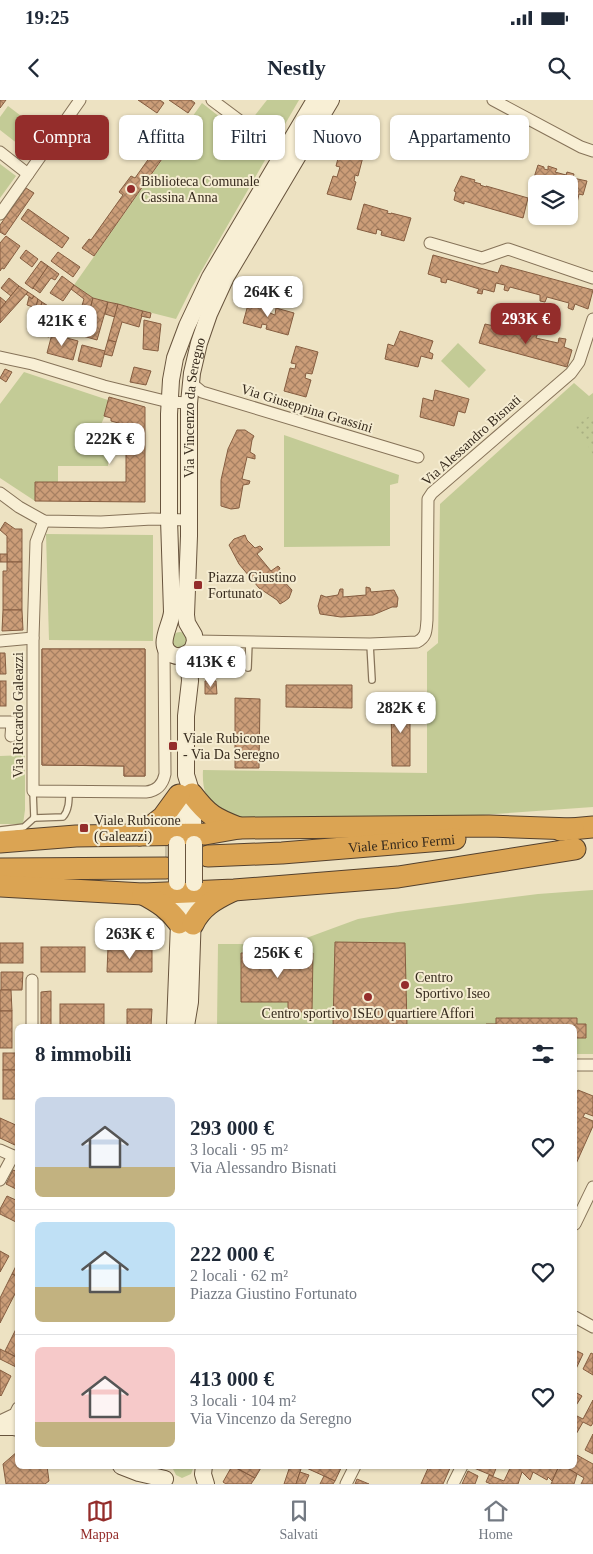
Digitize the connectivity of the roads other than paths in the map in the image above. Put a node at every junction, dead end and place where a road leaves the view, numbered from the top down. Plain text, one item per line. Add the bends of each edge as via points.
1 (80, 100) edge
2 (212, 100) edge
3 (315, 100) edge
4 (331, 100) edge
5 (493, 100) edge
6 (232, 115) edge
7 (285, 150) edge
8 (593, 151) edge
9 (0, 152) edge
10 (279, 160) edge
11 (28, 174) junction
12 (0, 214) edge
13 (430, 243) dead end
14 (593, 278) edge
15 (593, 319) edge
16 (0, 357) edge
17 (191, 383) junction
18 (169, 402) junction
19 (189, 403) junction
20 (168, 444) junction
21 (188, 444) junction
22 (418, 457) dead end
23 (0, 493) edge
24 (169, 519) junction
25 (189, 520) junction
26 (44, 521) junction
27 (32, 638) junction
28 (192, 640) junction
29 (0, 641) edge
30 (249, 642) junction
31 (168, 643) junction
32 (370, 644) junction
33 (248, 668) dead end
34 (372, 680) dead end
35 (186, 716) junction
36 (0, 722) edge
37 (11, 736) dead end
38 (186, 788) junction
39 (34, 791) junction
40 (69, 792) junction
41 (34, 818) junction
42 (239, 828) junction
43 (0, 830) edge
44 (140, 835) junction
45 (584, 838) edge
46 (5, 858) edge
47 (185, 865) junction
48 (0, 886) edge
49 (234, 890) junction
50 (143, 894) junction
51 (186, 924) junction
52 (32, 980) dead end
53 (32, 1024) edge
54 (175, 1024) edge
55 (186, 1024) edge
56 (577, 1065) edge
57 (593, 1065) edge
58 (0, 1150) edge
59 (15, 1157) edge
60 (0, 1180) edge
61 (593, 1187) edge
62 (577, 1220) edge
63 (577, 1318) edge
64 (593, 1327) edge
65 (15, 1412) edge
66 (0, 1421) edge
67 (0, 1427) edge
68 (15, 1428) edge
69 (15, 1431) edge
70 (0, 1434) edge
71 (128, 1469) edge
72 (354, 1469) edge
73 (460, 1469) edge
74 (166, 1476) edge
75 (346, 1484) edge
76 (453, 1484) edge

1 - 11 street
2 - 6 street
3 - 7 main road, Via Vincenzo da Seregno
4 - 17 main road, Via Vincenzo da Seregno via 217,295 202,334
5 - 8 street
9 - 11 street
10 - 18 main road, Via Vincenzo da Seregno via 193,311 175,358
11 - 12 street
13 - 14 street via 482,258 508,249
15 - 32 street, Via Alessandro Bisnati via 571,373 428,499 427,620 423,639
16 - 18 street
17 - 19 main road, Via Vincenzo da Seregno
17 - 22 street, Via Giuseppina Grassini via 202,392
18 - 19 street
18 - 20 main road, Via Vincenzo da Seregno
19 - 21 main road, Via Vincenzo da Seregno
20 - 21 street via 172,437 180,434
20 - 24 main road, Via Vincenzo da Seregno
21 - 25 main road, Via Vincenzo da Seregno
23 - 26 street
24 - 25 street
24 - 26 street
24 - 31 main road, Via Vincenzo da Seregno via 172,612
25 - 28 main road, Via Vincenzo da Seregno via 186,615
26 - 27 street via 36,542
27 - 29 street
27 - 39 street, Via Riccardo Galeazzi
28 - 30 street, Via Alessandro Bisnati
28 - 31 main road via 183,656
28 - 31 main road via 185,626 178,625 172,626
28 - 35 main road, Via Vincenzo da Seregno
30 - 32 street, Via Alessandro Bisnati
30 - 33 lane
31 - 35 main road, Via Vincenzo da Seregno via 177,663
31 - 40 street, Via Riccardo Galeazzi via 165,774 162,783 146,792
32 - 34 lane
35 - 38 main road, Via Vincenzo da Seregno
36 - 37 street via 12,722
38 - 42 highway via 212,816
38 - 44 highway via 163,817
38 - 47 main road, Via Vincenzo da Seregno
39 - 40 street, Via Riccardo Galeazzi
39 - 41 lane, Via Riccardo Galeazzi
40 - 41 lane via 69,806 63,817
41 - 43 lane via 24,827
42 - 45 highway via 489,826
42 - 47 highway via 205,834
44 - 46 highway via 76,836
44 - 47 highway
45 - 47 highway, Viale Enrico Fermi via 494,851 280,866
45 - 49 highway via 398,877
46 - 47 highway, Viale Enrico Fermi
47 - 49 highway
47 - 50 highway
47 - 51 main road, Via Vincenzo da Seregno
48 - 50 highway
49 - 51 highway via 204,907
50 - 51 highway
51 - 54 main road, Via Vincenzo da Seregno
51 - 55 main road, Via Vincenzo da Seregno via 190,1002
52 - 53 street
56 - 57 street
58 - 59 street
59 - 60 street
61 - 62 street
63 - 64 street
65 - 66 street
67 - 68 main road
69 - 70 main road
71 - 74 main road
72 - 75 street
73 - 76 street

